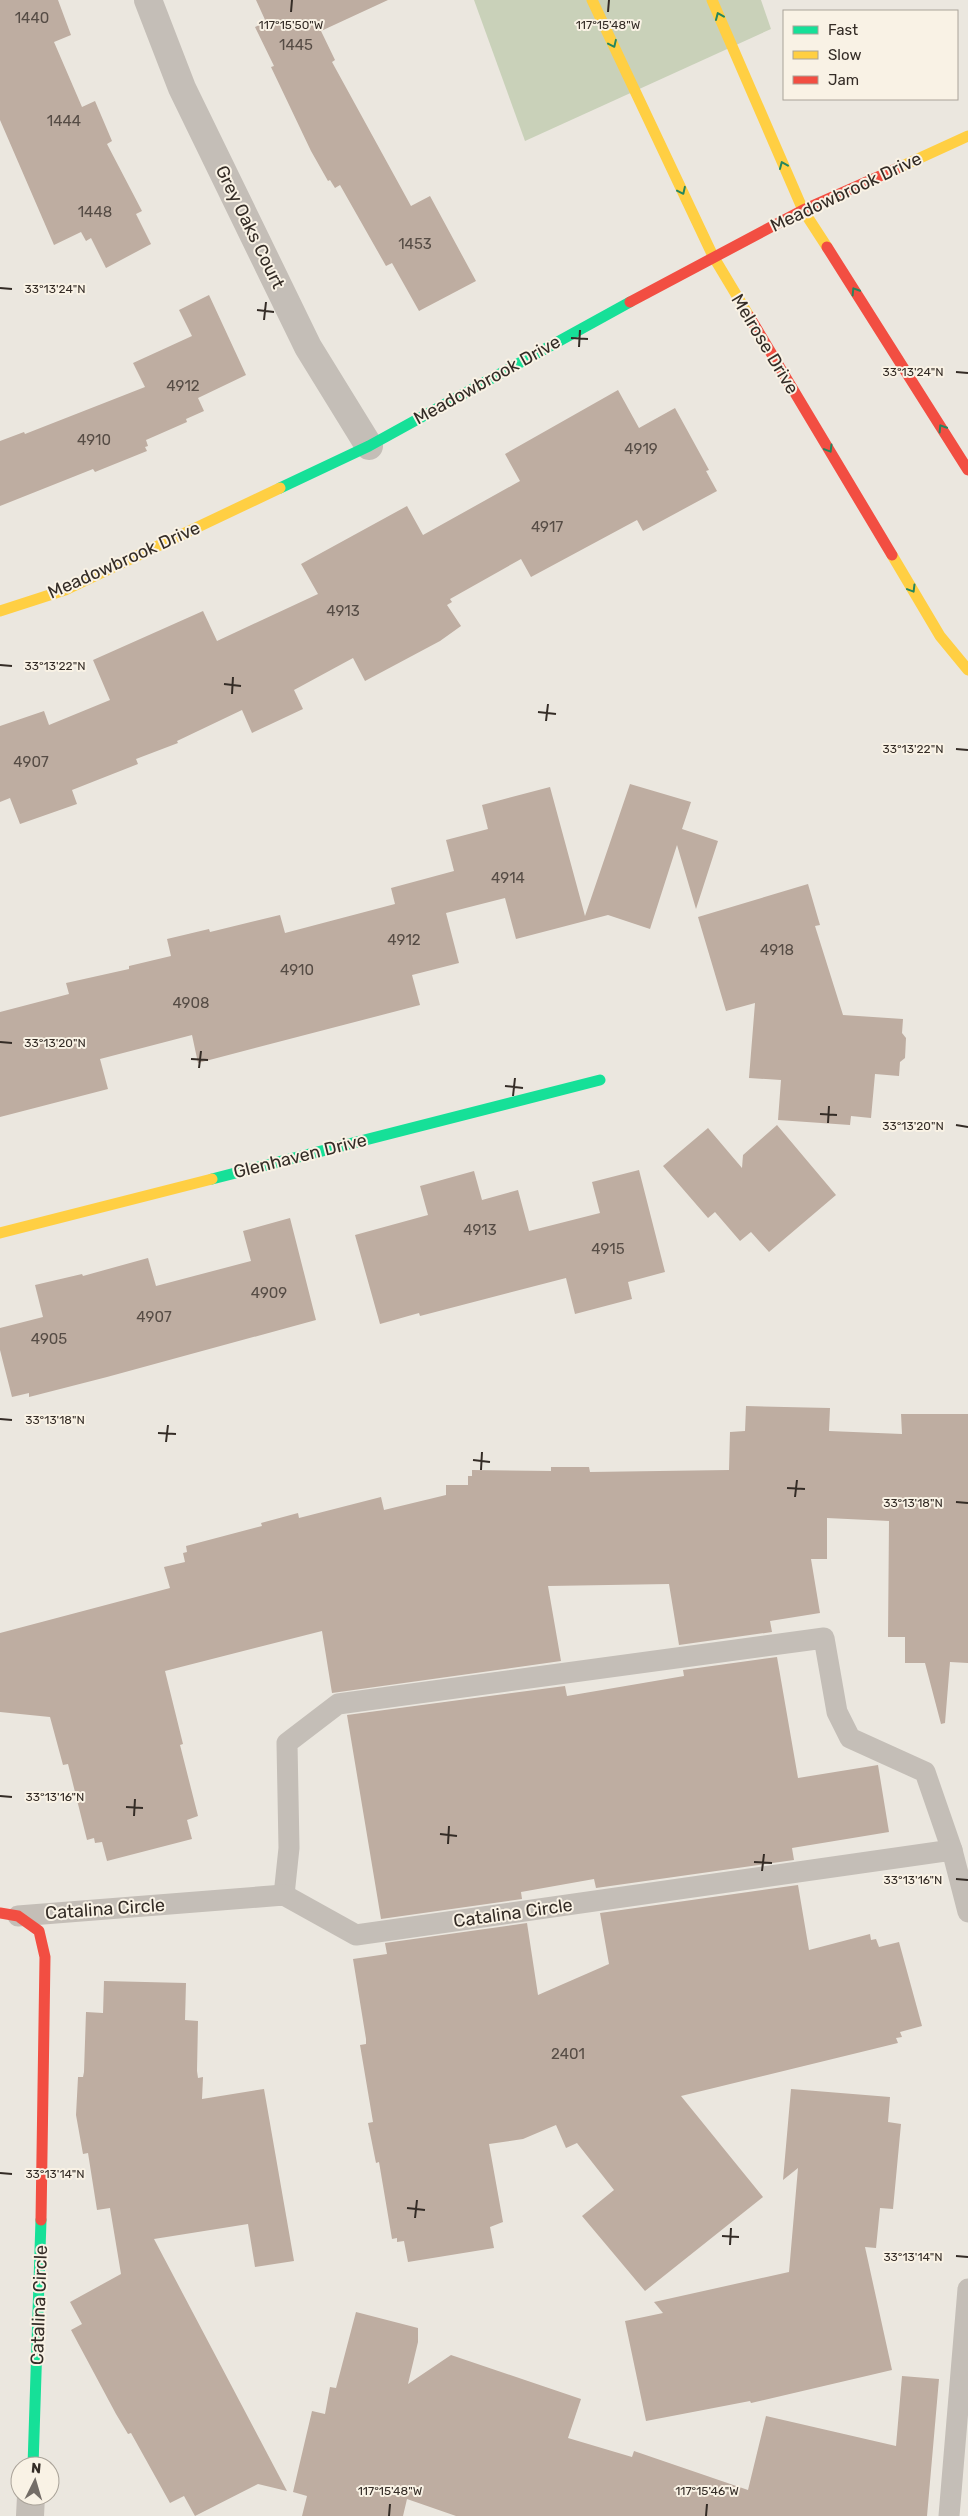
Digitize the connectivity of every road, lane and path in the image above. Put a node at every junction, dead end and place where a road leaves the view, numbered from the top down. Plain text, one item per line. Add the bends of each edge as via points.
1 (148, 0) edge
2 (592, 0) edge
3 (712, 0) edge
4 (968, 136) edge
5 (803, 210) junction
6 (712, 256) junction
7 (368, 446) junction
8 (968, 470) edge
9 (0, 610) edge
10 (968, 670) edge
11 (600, 1080) dead end
12 (0, 1233) edge
13 (952, 1850) junction
14 (284, 1895) junction
15 (968, 1912) edge
16 (9, 1914) edge
17 (968, 2289) edge
18 (32, 2456) edge
19 (950, 2516) edge

1 - 7 street, Grey Oaks Court via 182,88 308,347
2 -> 6 street, Melrose Drive
5 -> 3 street
4 - 5 street, Meadowbrook Drive
5 - 6 street, Meadowbrook Drive
8 -> 5 street
6 - 7 street, Meadowbrook Drive
6 -> 10 street, Melrose Drive via 940,636
7 - 9 street, Meadowbrook Drive via 65,590
11 - 12 street, Glenhaven Drive
13 - 14 lane, Catalina Circle via 356,1935
13 - 14 lane via 925,1772 850,1738 837,1712 824,1638 338,1704 287,1743 289,1848
13 - 15 lane
14 - 16 lane, Catalina Circle
16 - 18 street, Catalina Circle via 38,1931 45,1957 39,2319
17 - 19 lane

